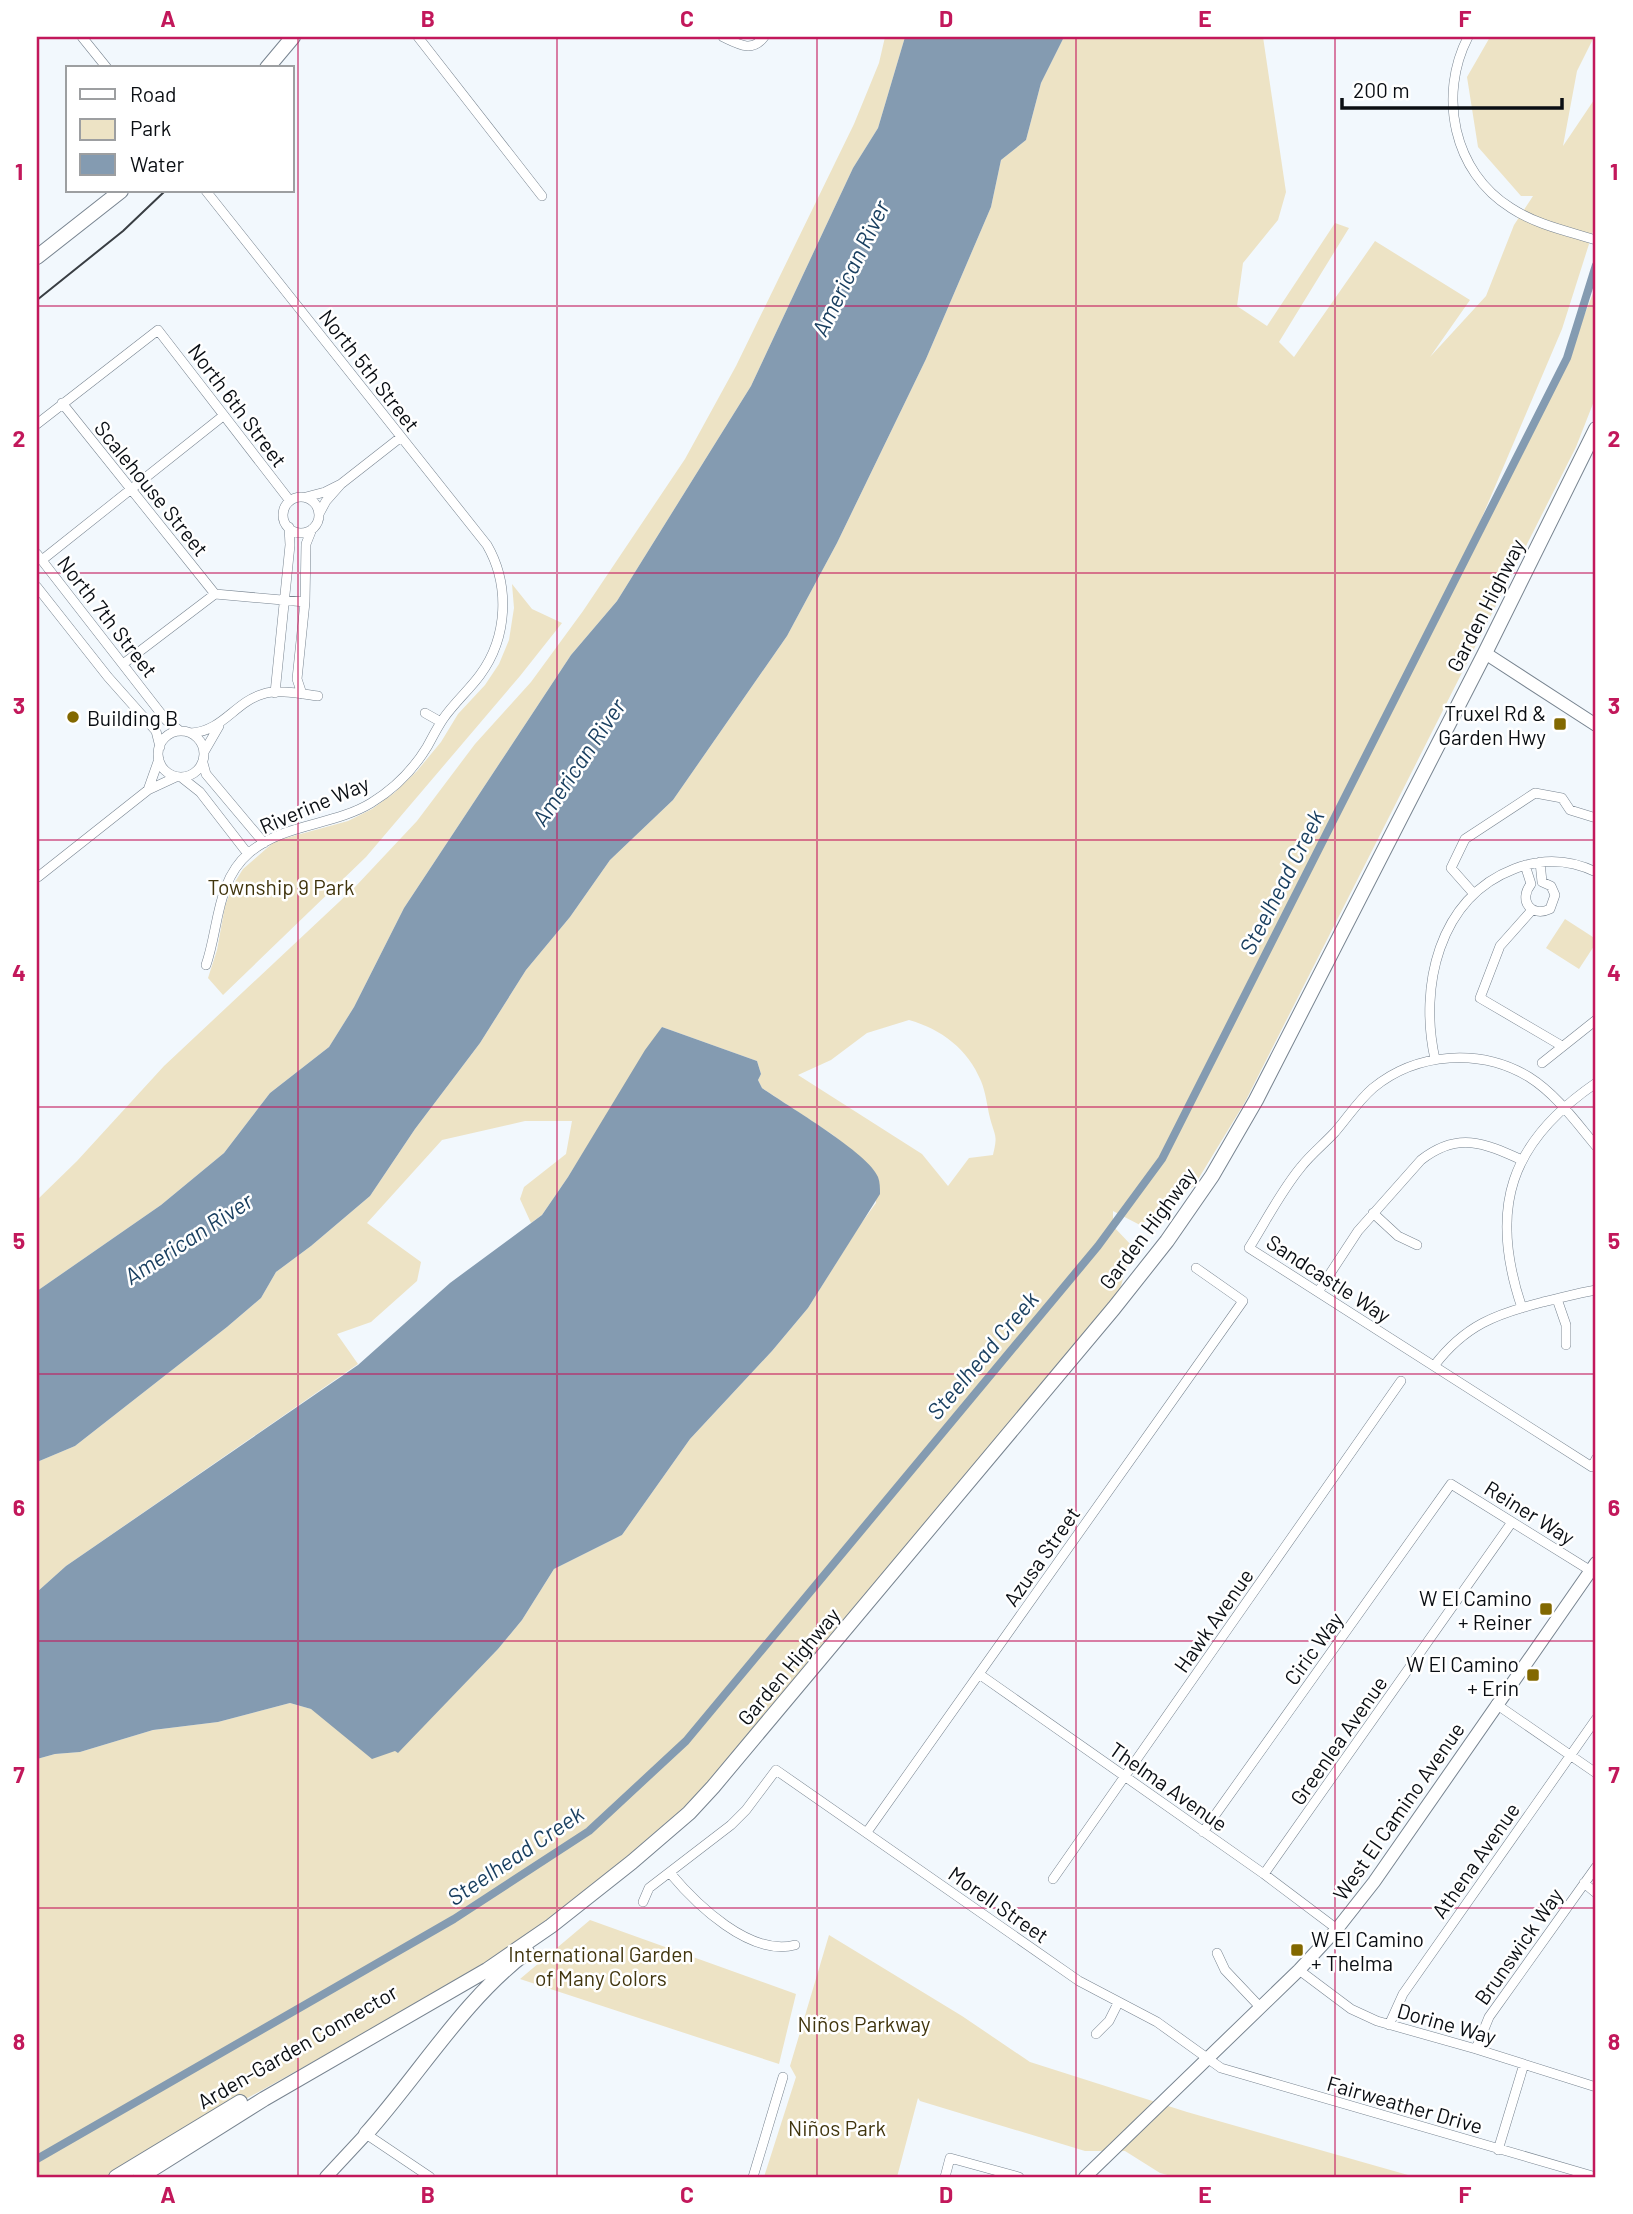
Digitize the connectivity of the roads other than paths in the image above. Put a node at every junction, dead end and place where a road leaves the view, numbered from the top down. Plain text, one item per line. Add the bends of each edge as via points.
1 (82, 37) edge
2 (293, 37) edge
3 (418, 37) edge
4 (723, 37) edge
5 (1468, 37) edge
6 (762, 40) edge
7 (105, 66) edge
8 (269, 66) edge
9 (120, 192) edge
10 (207, 192) edge
11 (542, 196) dead end
12 (1596, 240) edge
13 (37, 257) edge
14 (62, 404) junction
15 (223, 416) junction
16 (37, 424) edge
17 (1596, 429) edge
18 (401, 437) junction
19 (341, 484) junction
20 (132, 490) junction
21 (306, 497) junction
22 (290, 501) junction
23 (319, 514) junction
24 (289, 527) junction
25 (312, 529) junction
26 (39, 557) edge
27 (499, 575) joint
28 (37, 587) edge
29 (215, 594) junction
30 (283, 600) junction
31 (305, 602) junction
32 (1485, 653) junction
33 (123, 664) junction
34 (275, 693) junction
35 (302, 694) junction
36 (318, 696) dead end
37 (425, 713) dead end
38 (441, 722) junction
39 (220, 724) junction
40 (1596, 724) edge
41 (180, 731) junction
42 (191, 733) junction
43 (160, 747) junction
44 (204, 752) junction
45 (159, 759) junction
46 (202, 763) junction
47 (178, 777) junction
48 (148, 790) junction
49 (1596, 818) edge
50 (264, 843) junction
51 (248, 854) junction
52 (1540, 862) junction
53 (1525, 865) junction
54 (1596, 872) edge
55 (38, 877) dead end
56 (1474, 894) junction
57 (1532, 910) junction
58 (205, 965) dead end
59 (1596, 1020) edge
60 (1562, 1046) junction
61 (1435, 1059) junction
62 (1542, 1063) dead end
63 (1596, 1083) edge
64 (1563, 1107) junction
65 (1596, 1146) edge
66 (1522, 1160) junction
67 (1373, 1213) junction
68 (1417, 1245) dead end
69 (1196, 1268) dead end
70 (1596, 1290) edge
71 (1318, 1292) junction
72 (1557, 1298) junction
73 (1522, 1308) junction
74 (1566, 1345) dead end
75 (1434, 1366) junction
76 (1401, 1381) dead end
77 (1596, 1459) edge
78 (1451, 1484) joint
79 (1512, 1522) junction
80 (1594, 1567) edge
81 (979, 1674) junction
82 (1496, 1704) junction
83 (1596, 1719) edge
84 (1571, 1755) junction
85 (1596, 1773) edge
86 (1125, 1776) junction
87 (867, 1832) junction
88 (1203, 1832) junction
89 (1596, 1867) edge
90 (670, 1873) junction
91 (1264, 1874) junction
92 (1053, 1879) dead end
93 (1584, 1883) junction
94 (1596, 1893) edge
95 (643, 1902) dead end
96 (551, 1926) junction
97 (1337, 1929) junction
98 (795, 1945) dead end
99 (1217, 1953) dead end
100 (501, 1958) junction
101 (1299, 1970) junction
102 (1118, 2003) junction
103 (1260, 2007) junction
104 (1389, 2025) junction
105 (1096, 2034) dead end
106 (1476, 2049) junction
107 (1207, 2059) junction
108 (1524, 2064) junction
109 (783, 2077) dead end
110 (1596, 2087) edge
111 (366, 2134) junction
112 (1498, 2150) junction
113 (116, 2177) edge
114 (140, 2177) edge
115 (326, 2177) edge
116 (429, 2177) edge
117 (753, 2177) edge
118 (945, 2177) edge
119 (1019, 2177) edge
120 (1085, 2177) edge
121 (1596, 2177) edge

1 - 7 street
2 - 8 main road
3 - 11 street
4 - 6 street via 746,47
5 - 12 street via 1452,87 1462,151 1497,199 1526,217
9 - 13 main road
10 - 18 street, North 5th Street
14 - 15 street, North 6th Street via 159,330
14 - 16 street
14 - 20 street, Scalehouse Street
15 - 20 street
15 - 22 street, North 6th Street
17 - 32 main road, Garden Highway
18 - 19 street
18 - 27 street, North 5th Street via 487,545
19 - 21 street
19 - 23 street
20 - 26 street
20 - 29 street, Scalehouse Street
21 - 22 street
21 - 23 street via 316,503
22 - 24 street via 284,511
23 - 25 street
24 - 25 street via 298,532
24 - 30 street
25 - 31 street via 306,544
26 - 33 street, North 7th Street
27 - 38 street, Riverine Way via 503,604 497,643 481,674
28 - 43 street, North 7th Street via 156,731
29 - 30 street
29 - 33 street
30 - 31 street
30 - 34 street
31 - 35 street via 297,679
32 - 40 main road
32 - 96 main road, Garden Highway via 1256,1100 1167,1241 713,1787 670,1831
33 - 41 street, North 7th Street via 166,720
34 - 35 street
34 - 39 street via 249,701
35 - 36 street
37 - 38 street
38 - 50 street, Riverine Way via 413,766 378,798 350,813
39 - 42 street
39 - 44 street
41 - 42 street
41 - 43 street
42 - 44 street
43 - 45 street
44 - 46 street
45 - 47 street via 165,770
45 - 48 street
46 - 47 street via 194,773
46 - 50 street via 206,775
47 - 48 street
47 - 51 street via 200,792
48 - 55 street
49 - 56 street via 1570,810 1562,798 1535,793 1465,839 1451,868
50 - 51 street, Riverine Way
51 - 58 street, Riverine Way via 223,893
52 - 53 street
52 - 54 street via 1571,863
52 - 57 street via 1542,882 1554,890 1555,900 1545,911
53 - 56 street via 1495,878
53 - 57 street via 1531,884 1525,901
56 - 61 street via 1451,924 1433,969 1428,1016
57 - 60 street via 1500,946 1480,999
59 - 60 street
60 - 62 street
61 - 64 street, Sandcastle Way via 1462,1057 1503,1065 1540,1085
61 - 71 street, Sandcastle Way via 1399,1071 1365,1095 1297,1173 1249,1248
63 - 64 street
64 - 65 street, Sandcastle Way
64 - 66 street
66 - 67 street via 1480,1143 1440,1147 1421,1160
66 - 73 street via 1509,1200 1506,1235 1508,1264
67 - 68 street via 1398,1236
67 - 71 street
69 - 81 street, Azusa Street via 1243,1301
70 - 72 street
71 - 75 street, Sandcastle Way
72 - 73 street
72 - 74 street via 1566,1325
73 - 75 street via 1473,1328
75 - 77 street, Sandcastle Way via 1591,1466
76 - 86 street, Hawk Avenue
78 - 79 street, Reiner Way
78 - 88 street, Ciric Way
79 - 80 street, Reiner Way
79 - 91 street, Greenlea Avenue
80 - 82 main road, West El Camino Avenue
81 - 86 street, Thelma Avenue
81 - 87 street, Azusa Street
82 - 84 street
82 - 97 main road, West El Camino Avenue
83 - 84 street, Athena Avenue
84 - 85 street
84 - 104 street, Athena Avenue via 1403,1994
86 - 88 street, Thelma Avenue
86 - 92 street, Hawk Avenue
87 - 90 street, Morell Street via 776,1770 746,1810
87 - 102 street, Morell Street via 1079,1981
88 - 91 street, Thelma Avenue
89 - 93 street, Brunswick Way
90 - 95 street via 649,1888
90 - 98 street via 716,1921 771,1946
91 - 97 street, Thelma Avenue
93 - 94 street
93 - 106 street, Brunswick Way via 1489,2017
96 - 100 main road, Arden-Garden Connector
96 - 111 main road via 481,1993
97 - 101 main road, West El Camino Avenue
99 - 103 street via 1231,1978
100 - 113 main road, Arden-Garden Connector via 485,1962 275,2081
100 - 114 main road, Arden-Garden Connector
101 - 103 main road, West El Camino Avenue
101 - 104 street, Dorine Way via 1351,2009
102 - 105 street
102 - 107 street, Morell Street via 1157,2022
103 - 107 main road, West El Camino Avenue
104 - 106 street, Dorine Way
106 - 108 street, Dorine Way
107 - 112 street, Fairweather Drive via 1221,2068
107 - 120 main road, West El Camino Avenue
108 - 110 street, Dorine Way
108 - 112 street
109 - 117 street
111 - 115 main road
111 - 116 street
112 - 121 street, Fairweather Drive
118 - 119 street via 950,2158

